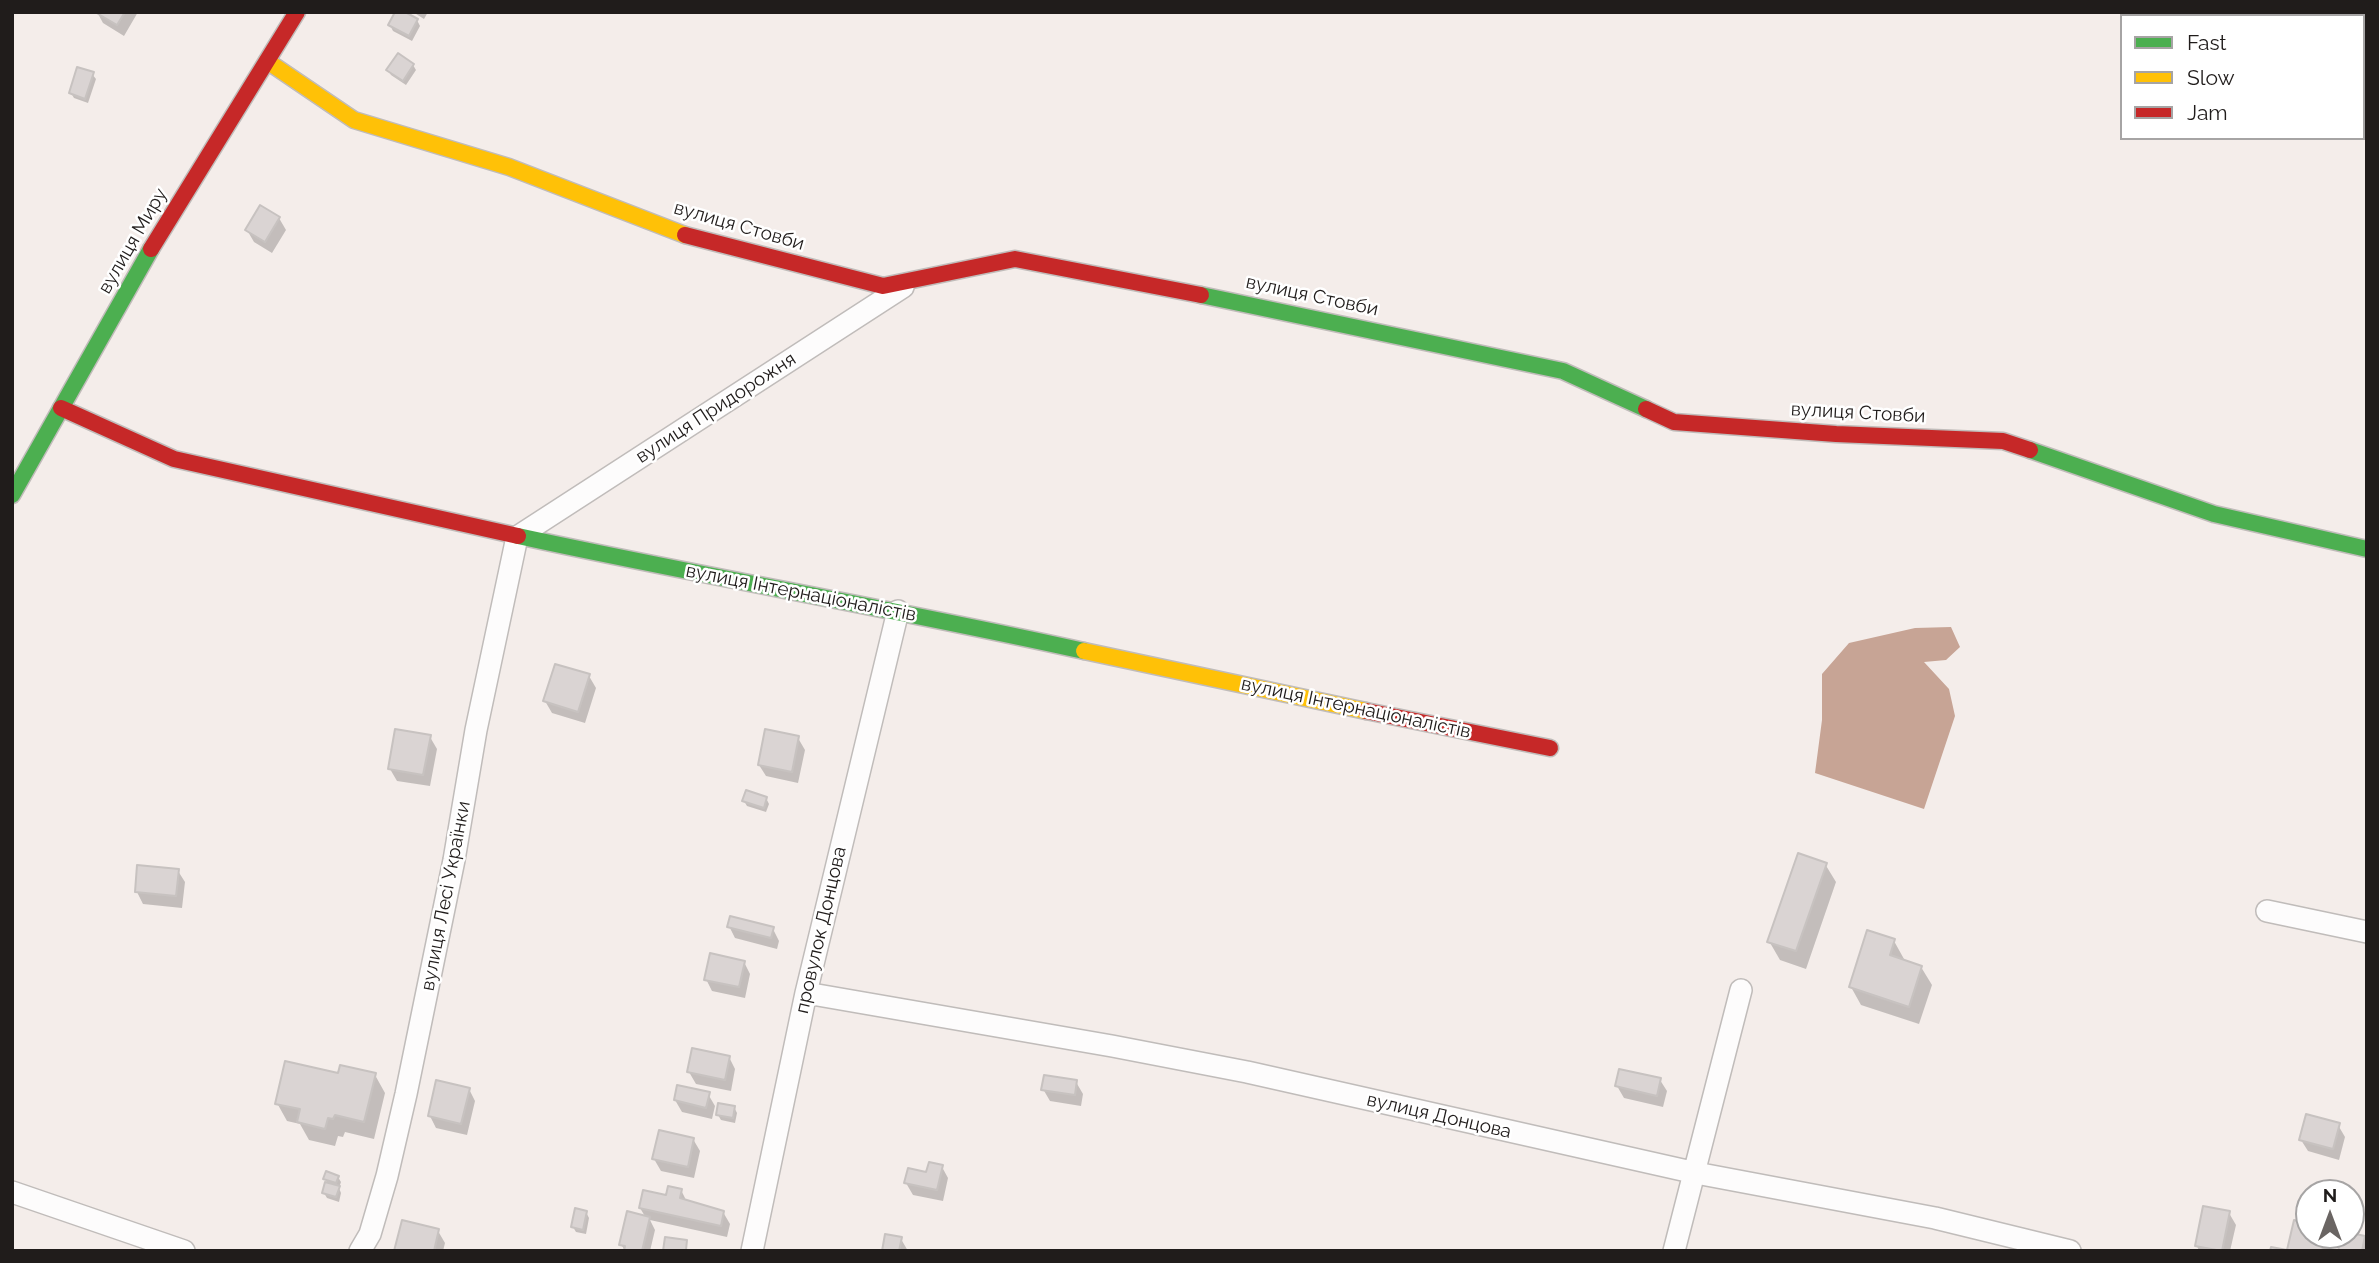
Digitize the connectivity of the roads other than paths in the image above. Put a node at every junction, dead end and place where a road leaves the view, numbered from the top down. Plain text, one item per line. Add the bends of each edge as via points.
1 (297, 12) edge
2 (267, 61) junction
3 (915, 279) junction
4 (61, 408) junction
5 (12, 495) edge
6 (517, 537) junction
7 (2367, 550) edge
8 (898, 611) junction
9 (1550, 748) dead end
10 (2267, 911) dead end
11 (2367, 932) edge
12 (1741, 990) dead end
13 (806, 993) junction
14 (1696, 1173) junction
15 (12, 1192) edge
16 (184, 1251) edge
17 (360, 1251) edge
18 (752, 1251) edge
19 (1674, 1251) edge
20 (2070, 1251) edge

1 - 2 street, вулиця Миру
2 - 3 street, вулиця Стовби via 354,120 509,167 695,239 883,286
2 - 4 street, вулиця Миру via 164,227
3 - 6 street, вулиця Придорожня
3 - 7 street, вулиця Стовби via 1015,259 1563,371 1674,422 2004,441 2214,514
4 - 5 street, вулиця Миру
4 - 6 street, вулиця Інтернаціоналістів via 174,459
6 - 8 street, вулиця Інтернаціоналістів
6 - 17 street, вулиця Лесі Українки via 476,730 398,1160
8 - 9 street, вулиця Інтернаціоналістів
8 - 13 street, провулок Донцова
10 - 11 street
12 - 14 street
13 - 14 street, вулиця Донцова via 1247,1072
13 - 18 street, провулок Донцова
14 - 19 street
14 - 20 street, вулиця Донцова via 1935,1218
15 - 16 street

